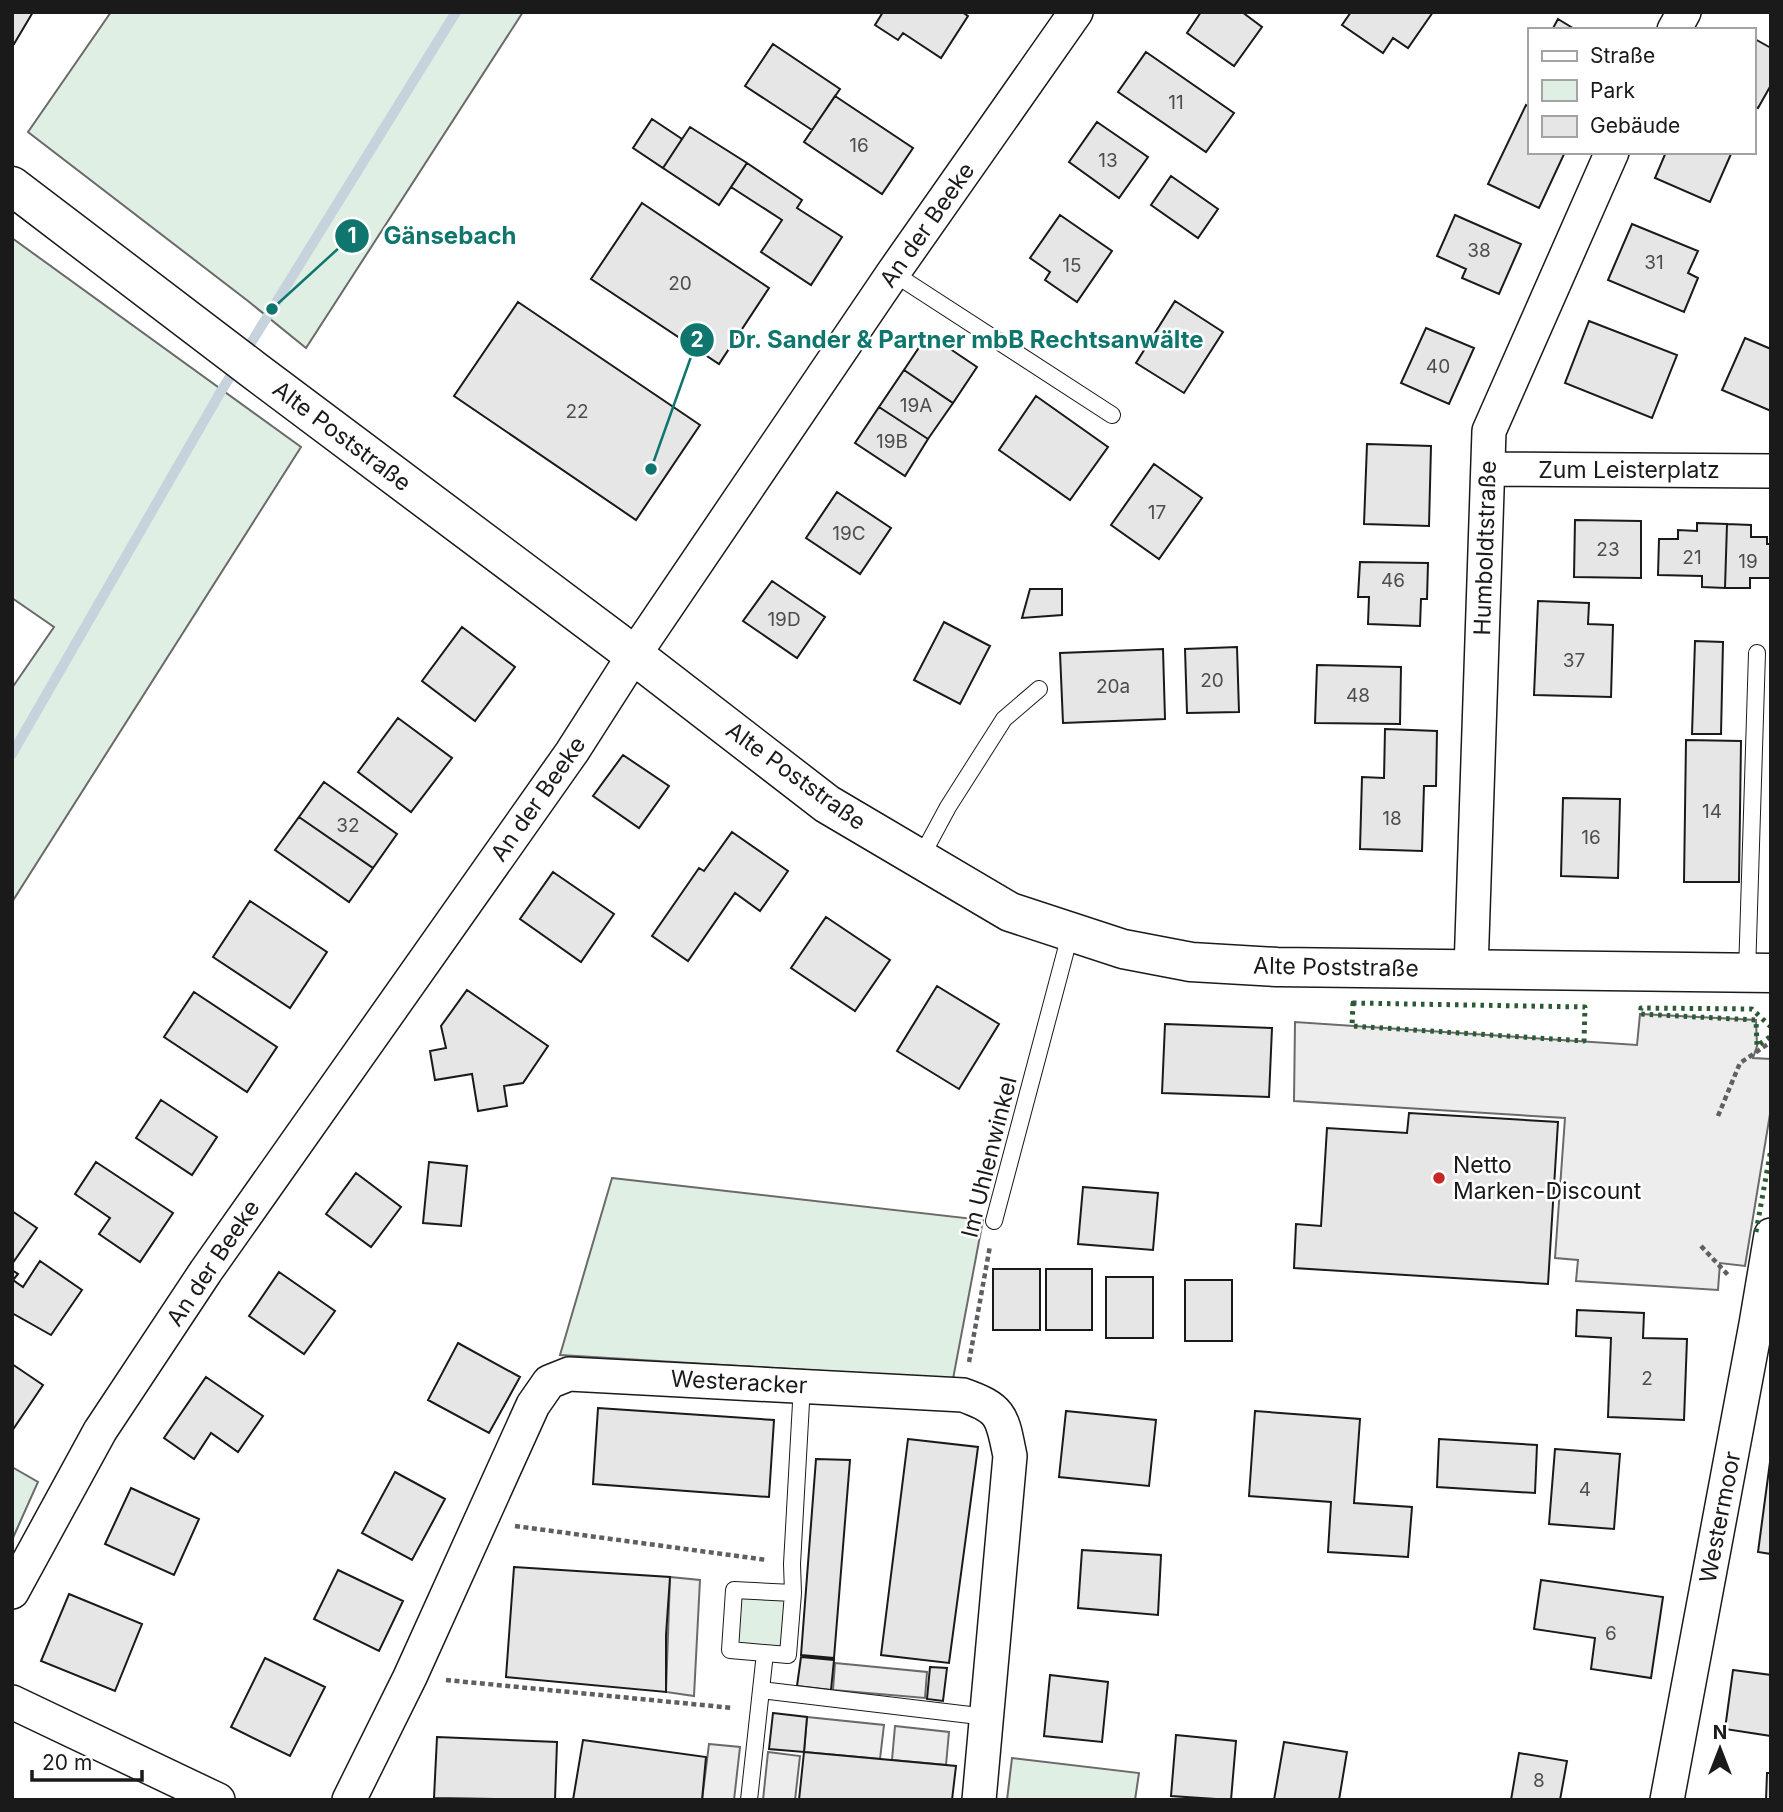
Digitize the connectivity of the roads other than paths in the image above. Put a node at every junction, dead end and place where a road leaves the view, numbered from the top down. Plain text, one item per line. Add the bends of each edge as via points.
1 (1076, 12) edge
2 (1684, 12) edge
3 (1675, 28) edge
4 (1611, 154) edge
5 (12, 186) edge
6 (893, 273) junction
7 (1112, 415) dead end
8 (1488, 470) junction
9 (1771, 471) edge
10 (1757, 653) dead end
11 (635, 655) junction
12 (1039, 689) dead end
13 (920, 859) junction
14 (1071, 931) junction
15 (1471, 970) junction
16 (1759, 973) edge
17 (995, 1221) road end
18 (1771, 1235) edge
19 (802, 1385) junction
20 (12, 1592) edge
21 (793, 1593) junction
22 (765, 1653) junction
23 (761, 1690) junction
24 (12, 1702) edge
25 (987, 1717) junction
26 (218, 1800) edge
27 (349, 1800) edge
28 (749, 1800) edge
29 (979, 1800) edge
30 (1667, 1800) edge

1 - 6 street, An der Beeke
2 - 3 street
4 - 8 street, Humboldtstraße via 1489,431
5 - 11 main road, Alte Poststraße
6 - 7 lane
6 - 11 street, An der Beeke
8 - 9 street, Zum Leisterplatz
8 - 15 street, Humboldtstraße
10 - 16 lane
11 - 13 main road, Alte Poststraße via 827,804
11 - 20 street, An der Beeke via 572,752 191,1294 100,1431
12 - 13 lane via 1004,719
13 - 14 main road, Alte Poststraße via 1010,912
14 - 15 main road, Alte Poststraße via 1123,949 1191,961
14 - 17 lane, Im Uhlenwinkel
15 - 16 main road, Alte Poststraße
18 - 30 street, Westermoor
19 - 21 lane
19 - 25 street, Westeracker via 963,1395 986,1403 1003,1420 1010,1456
19 - 27 street, Westeracker via 569,1374 549,1382 533,1405
21 - 22 lane via 788,1655
21 - 22 lane via 734,1590 730,1650
22 - 23 lane
23 - 25 lane
23 - 28 lane
24 - 26 street
25 - 29 street, Westeracker

